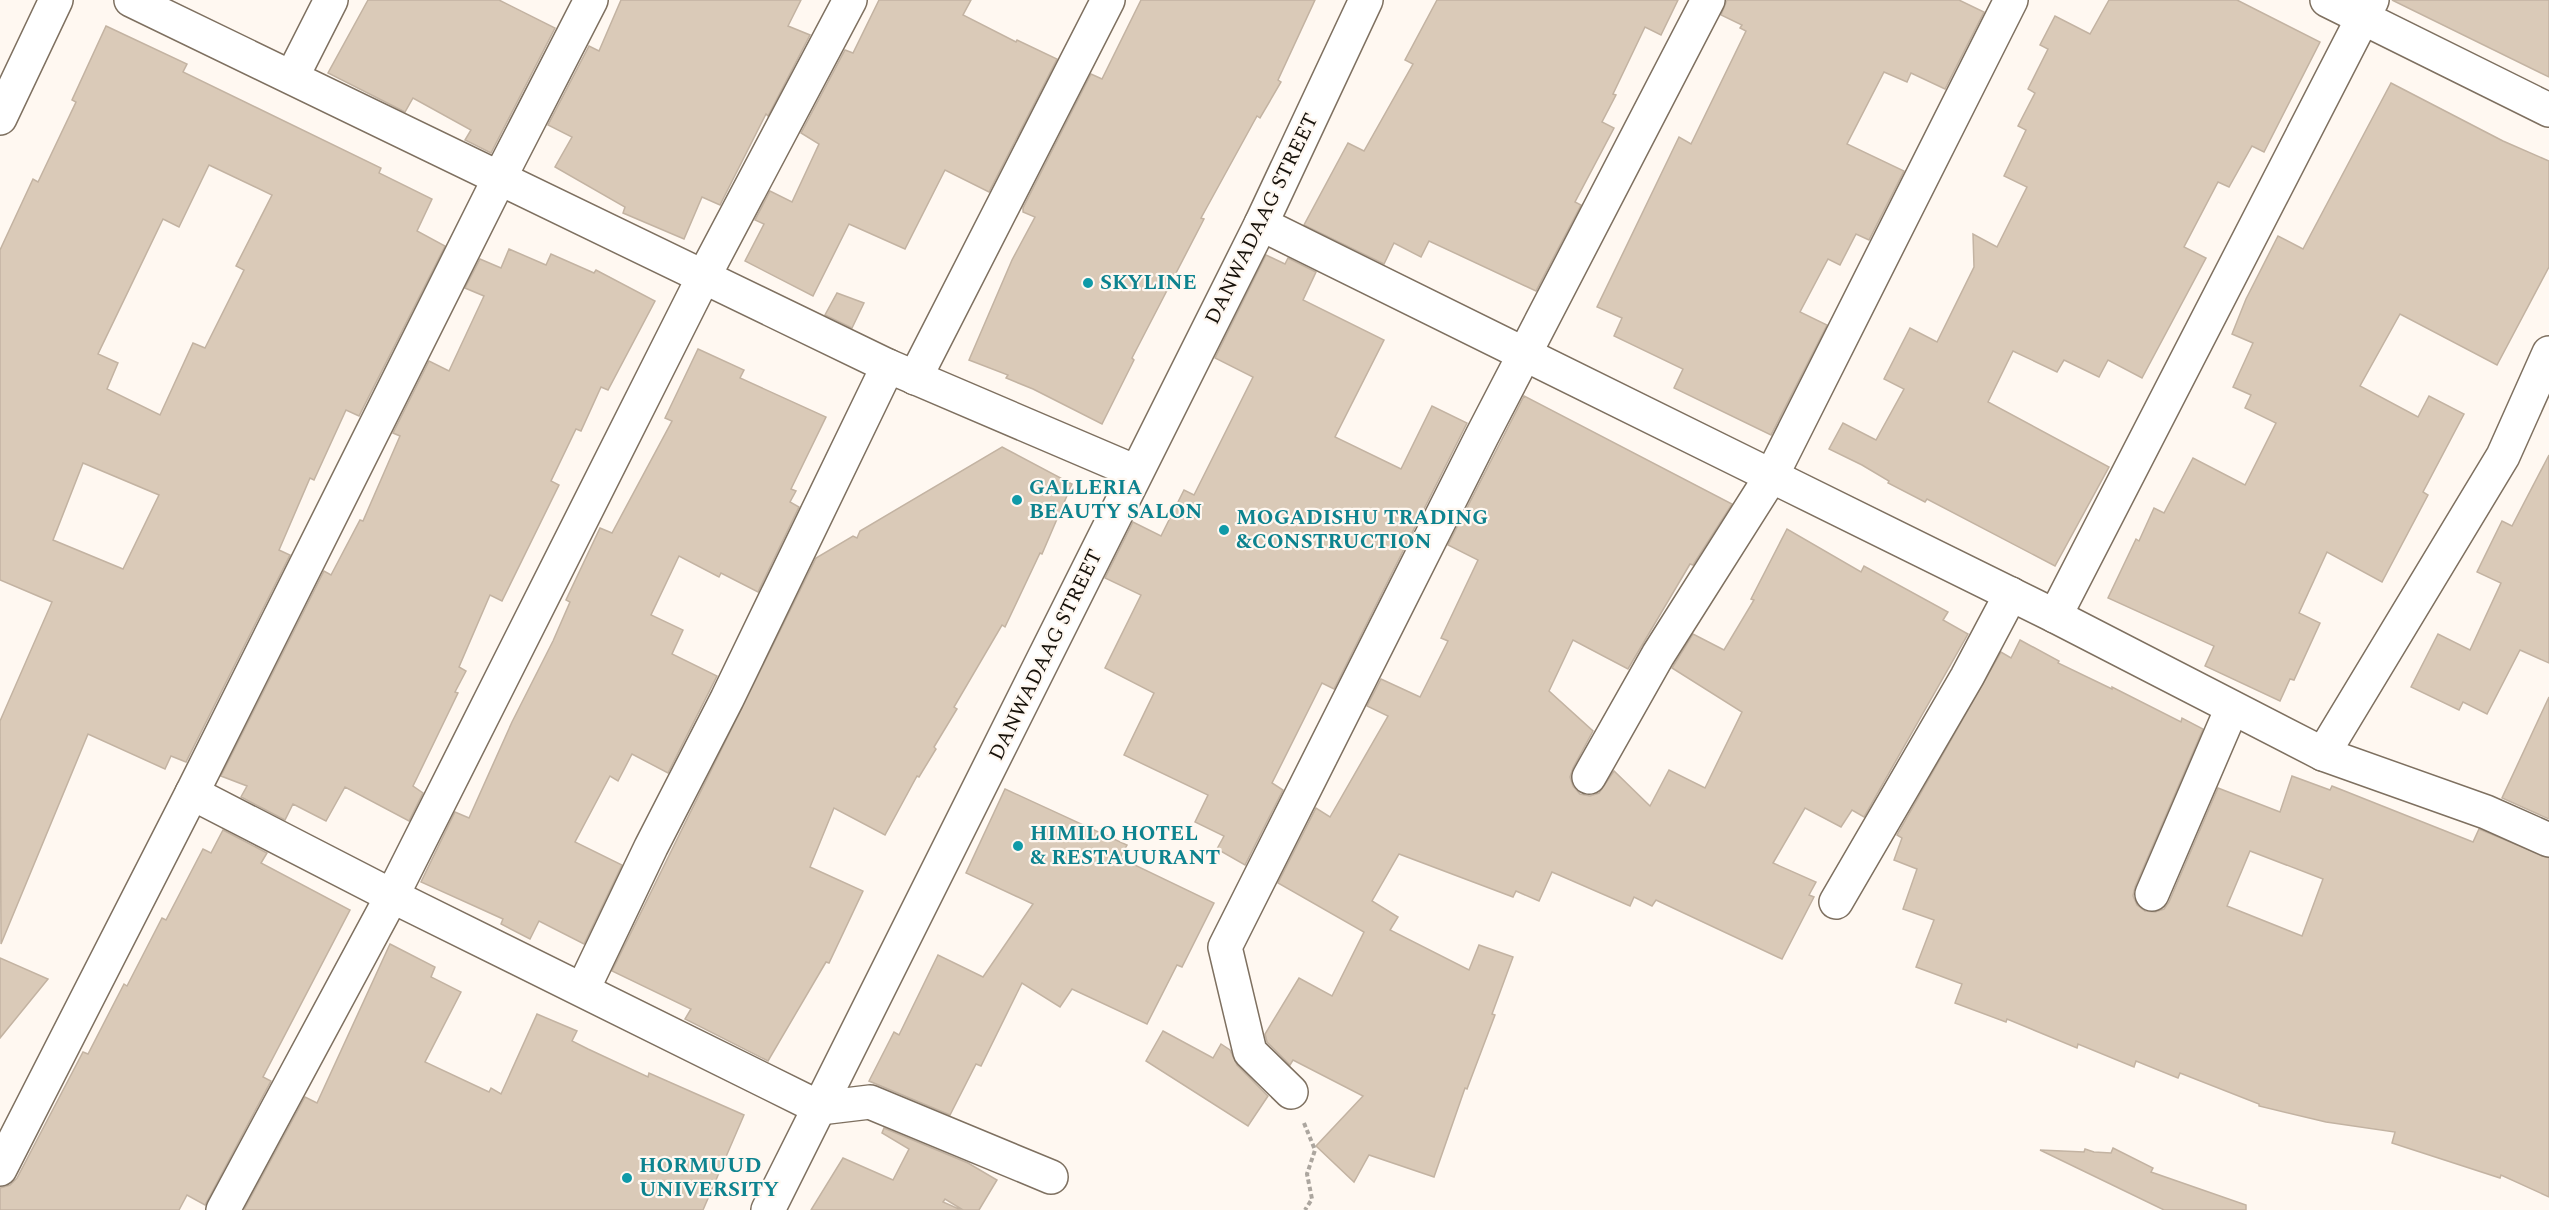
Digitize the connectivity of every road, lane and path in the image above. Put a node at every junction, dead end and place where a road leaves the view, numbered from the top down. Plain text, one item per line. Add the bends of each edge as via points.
1 (56, 0) edge
2 (131, 0) edge
3 (331, 0) edge
4 (591, 0) edge
5 (850, 0) edge
6 (1108, 0) edge
7 (1366, 0) edge
8 (1708, 0) edge
9 (2011, 0) edge
10 (2328, 0) edge
11 (2368, 9) edge
12 (292, 77) junction
13 (2549, 110) edge
14 (0, 118) edge
15 (499, 179) junction
16 (1261, 224) junction
17 (704, 276) junction
18 (2549, 353) edge
19 (1525, 355) junction
20 (902, 372) junction
21 (1136, 472) junction
22 (1772, 475) junction
23 (2011, 594) junction
24 (2055, 616) junction
25 (2232, 708) junction
26 (2323, 754) junction
27 (1589, 777) dead end
28 (192, 793) junction
29 (2549, 840) edge
30 (2152, 894) dead end
31 (392, 896) junction
32 (1836, 902) dead end
33 (583, 989) junction
34 (1291, 1092) joint
35 (820, 1108) junction
36 (0, 1169) edge
37 (1052, 1177) dead end
38 (223, 1210) edge
39 (768, 1210) edge
40 (1305, 1210) edge

1 - 14 street
2 - 12 street
3 - 12 street
4 - 15 street
5 - 17 street
6 - 20 street
7 - 16 street, DANWADAAG STREET
8 - 19 street
9 - 22 street
10 - 11 street
11 - 13 street
11 - 24 street
12 - 15 street
15 - 17 street
15 - 28 street
16 - 19 street
16 - 21 street, DANWADAAG STREET
17 - 20 street
17 - 31 street
18 - 26 street via 2503,456
19 - 22 street
19 - 34 street via 1225,947 1250,1052
20 - 21 street
20 - 33 street via 651,846
21 - 35 street, DANWADAAG STREET
22 - 23 street
22 - 27 street via 1658,655
23 - 24 street
23 - 32 street
24 - 25 street
25 - 26 street
25 - 30 street
26 - 29 street via 2486,812
28 - 31 street
28 - 36 street
31 - 33 street
31 - 38 street
33 - 35 street
34 - 40 path via 1315,1150 1307,1174 1312,1199
35 - 37 street via 870,1102
35 - 39 street, DANWADAAG STREET

